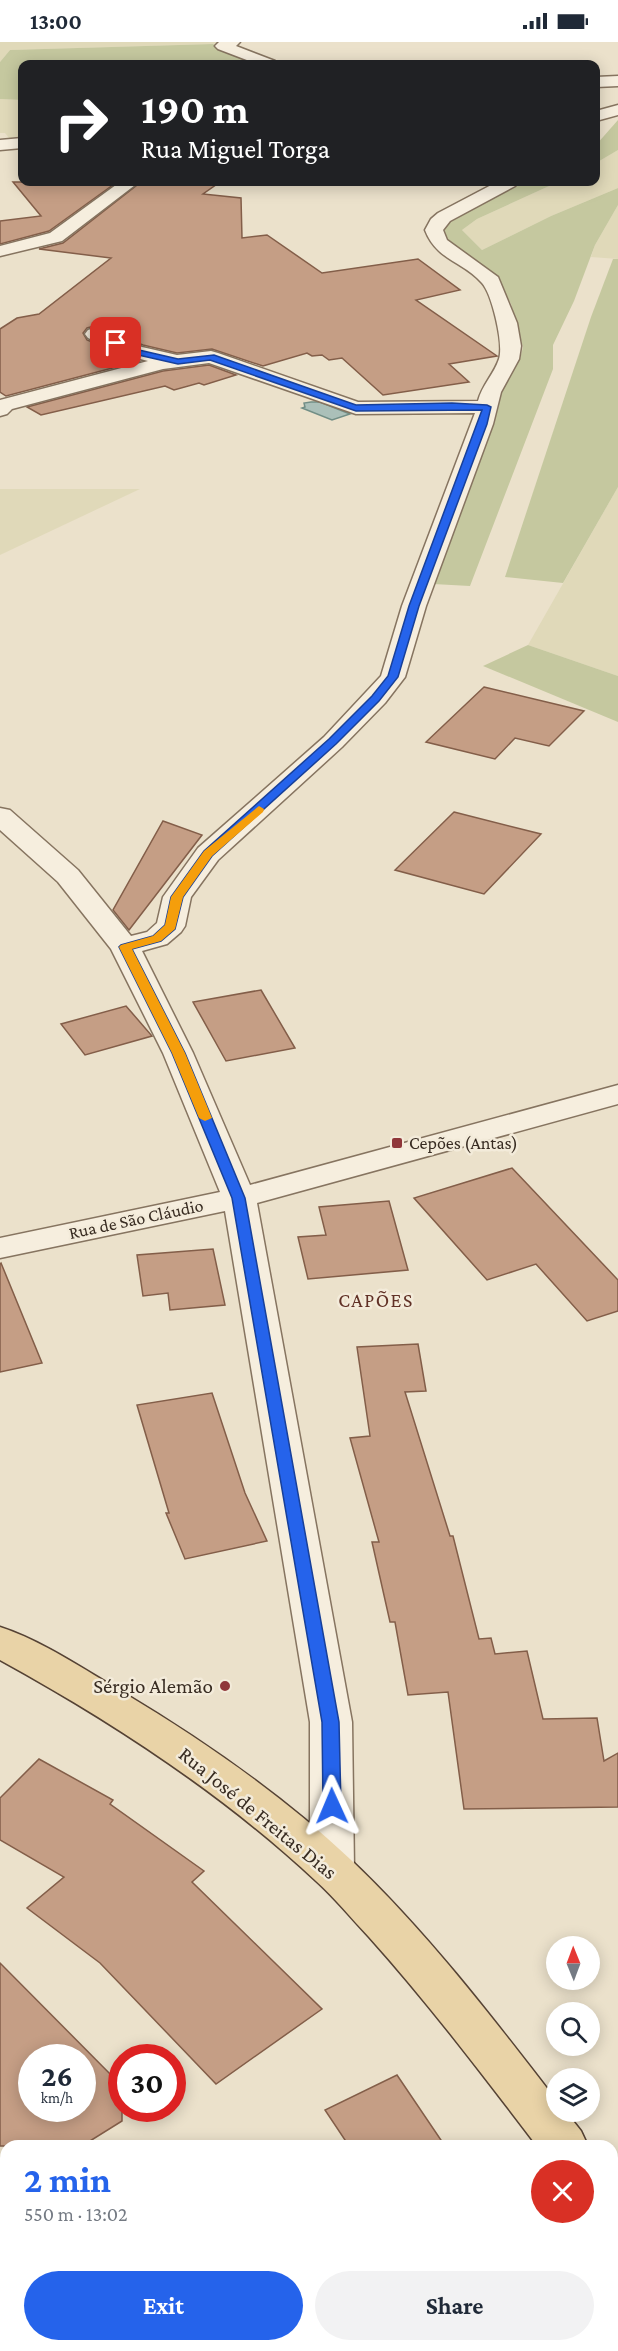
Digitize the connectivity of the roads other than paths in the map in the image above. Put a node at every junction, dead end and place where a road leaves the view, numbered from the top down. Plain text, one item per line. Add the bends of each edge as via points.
1 (232, 42) edge
2 (260, 60) edge
3 (618, 81) edge
4 (600, 82) edge
5 (618, 110) edge
6 (600, 114) edge
7 (18, 143) edge
8 (0, 145) edge
9 (125, 186) edge
10 (502, 186) edge
11 (0, 251) edge
12 (95, 334) dead end
13 (178, 361) junction
14 (487, 407) junction
15 (0, 410) edge
16 (0, 816) edge
17 (125, 947) junction
18 (618, 1094) edge
19 (238, 1198) junction
20 (0, 1248) edge
21 (0, 1642) edge
22 (332, 1869) junction
23 (559, 2140) edge

1 - 2 street via 223,46
3 - 4 street
5 - 6 street
7 - 8 street
9 - 11 street via 56,237
10 - 14 street via 444,217 434,230 439,243 491,281 510,334 509,358
12 - 13 street via 136,352
13 - 14 street via 211,357 356,408
13 - 15 street via 5,405
14 - 17 street via 414,606 393,677 333,742 208,854 177,897 171,926 157,938
16 - 17 street via 68,876
17 - 19 street via 178,1053
18 - 19 street, Rua de São Cláudio
19 - 20 street, Rua de São Cláudio
19 - 22 street via 331,1722
21 - 22 main road, Rua José de Freitas Dias via 107,1703 199,1762
22 - 23 main road, Rua José de Freitas Dias via 479,2033

